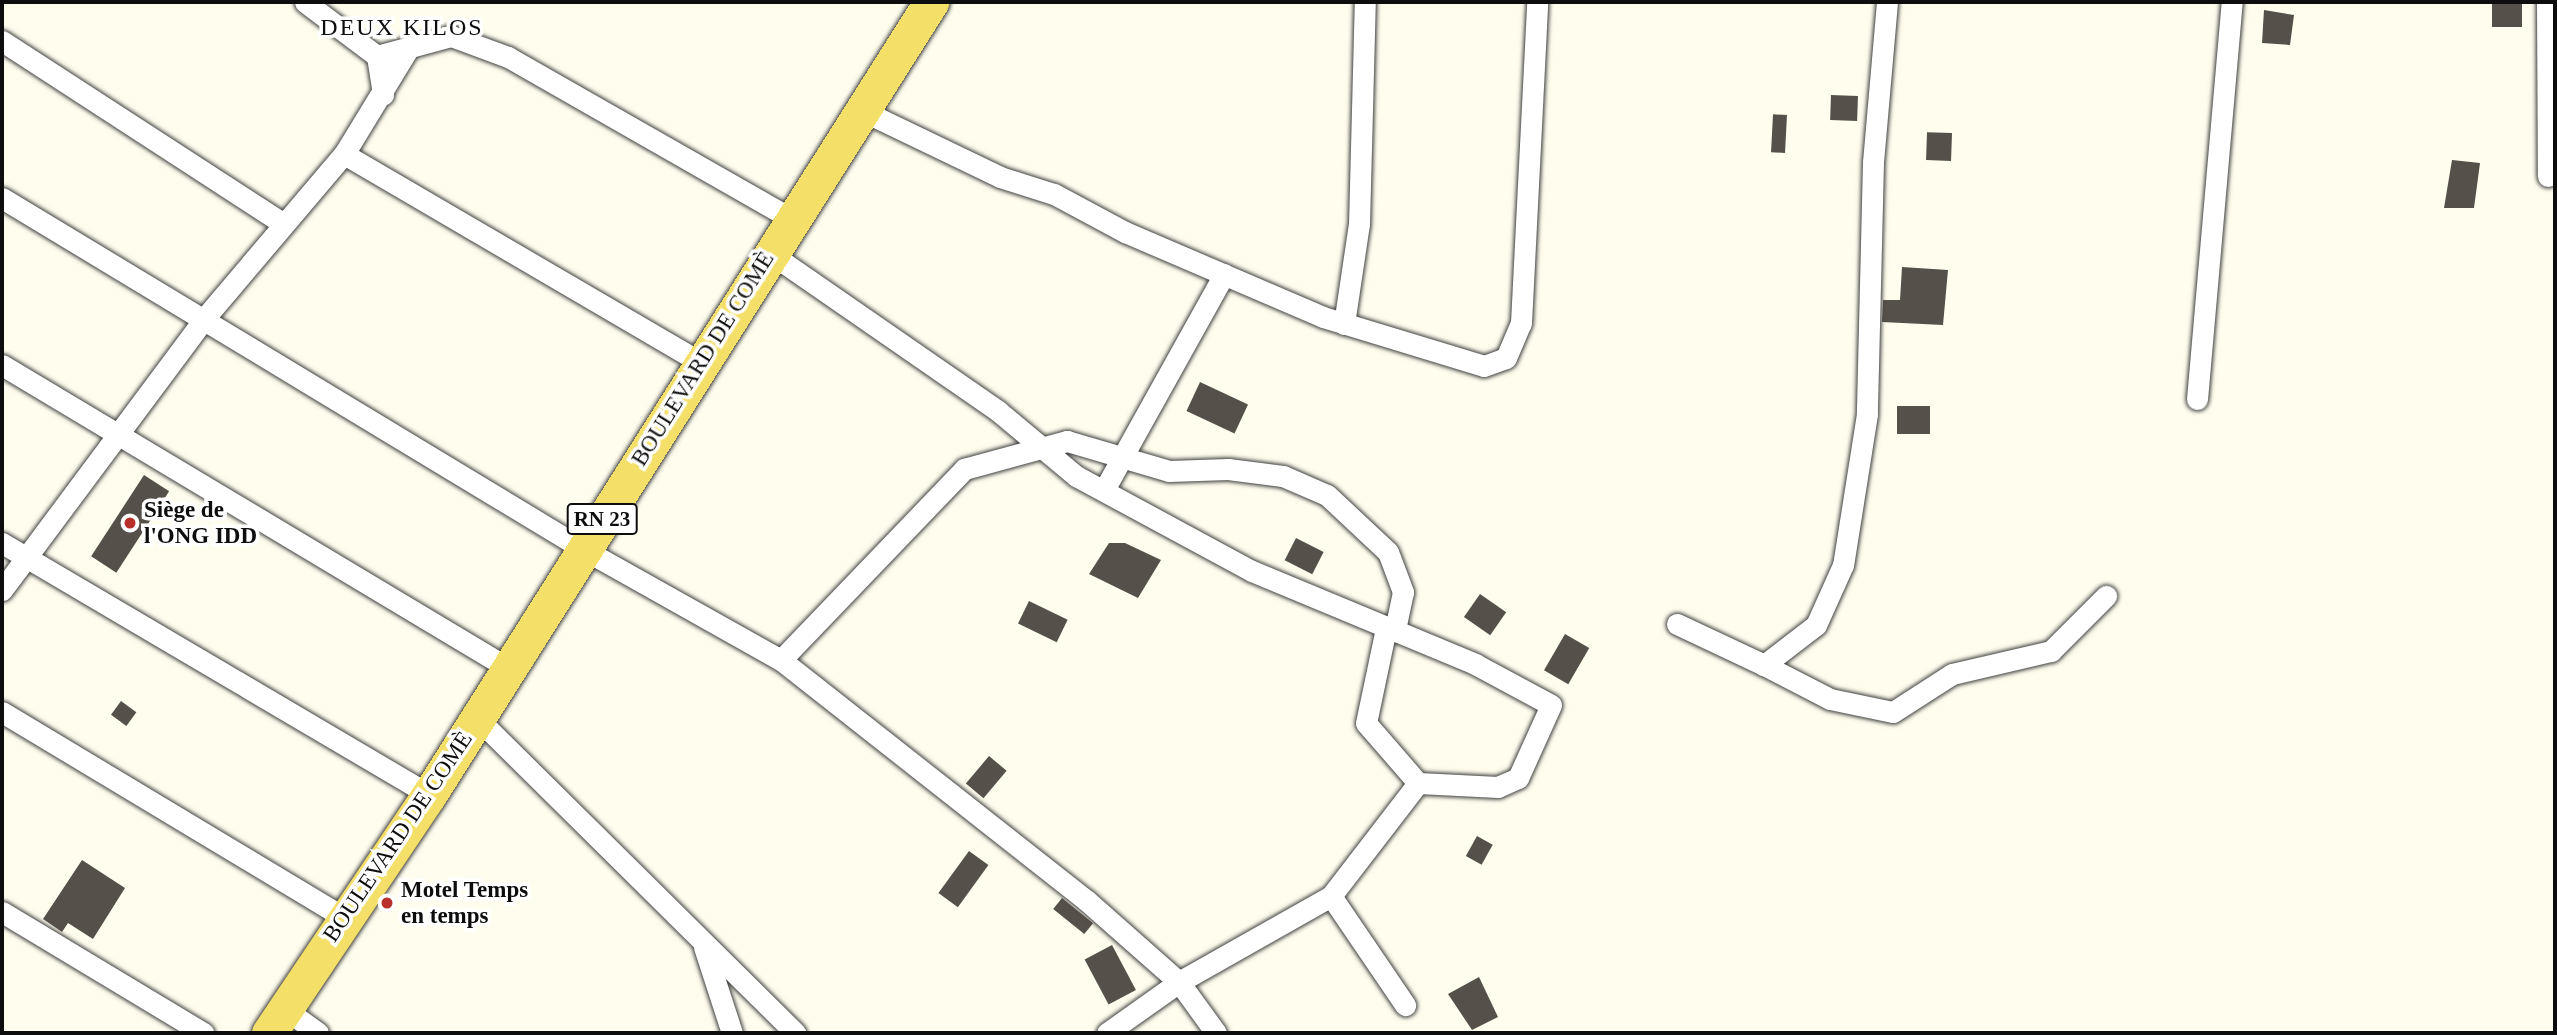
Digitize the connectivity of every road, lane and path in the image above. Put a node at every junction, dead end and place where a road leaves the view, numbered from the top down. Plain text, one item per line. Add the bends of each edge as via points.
1 (305, 2) edge
2 (931, 2) edge
3 (1365, 2) edge
4 (1537, 2) edge
5 (1887, 2) edge
6 (2232, 2) edge
7 (2547, 2) edge
8 (2, 41) edge
9 (410, 46) junction
10 (377, 56) junction
11 (383, 95) junction
12 (861, 110) junction
13 (344, 154) junction
14 (2547, 176) dead end
15 (2, 198) edge
16 (790, 218) junction
17 (282, 223) junction
18 (770, 253) junction
19 (1224, 275) junction
20 (203, 320) junction
21 (1344, 324) junction
22 (700, 362) junction
23 (2, 365) edge
24 (2197, 399) dead end
25 (117, 435) junction
26 (1046, 450) junction
27 (1121, 459) junction
28 (1104, 490) junction
29 (2, 543) edge
30 (583, 549) junction
31 (28, 559) junction
32 (2, 590) edge
33 (2106, 596) dead end
34 (1676, 624) dead end
35 (1391, 629) junction
36 (781, 660) junction
37 (1764, 664) junction
38 (508, 668) junction
39 (2, 712) edge
40 (477, 718) junction
41 (1418, 783) junction
42 (429, 795) junction
43 (1331, 896) junction
44 (2, 912) edge
45 (345, 918) junction
46 (704, 945) junction
47 (1179, 982) junction
48 (1405, 1005) dead end
49 (277, 1021) edge
50 (203, 1033) edge
51 (318, 1033) edge
52 (732, 1033) edge
53 (795, 1033) edge
54 (1107, 1033) edge
55 (1216, 1033) edge

1 - 10 street
2 - 12 main road, BOULEVARD DE COMÈ / RN 23
3 - 21 street via 1359,224
4 - 21 street via 1515,345 1506,358 1484,366
5 - 37 street via 1873,162 1867,414 1843,565 1816,625
6 - 24 street
7 - 14 street
8 - 17 street
9 - 10 street
9 - 11 street
9 - 16 street via 451,36 508,57
10 - 11 street
11 - 13 street
12 - 16 main road, BOULEVARD DE COMÈ / RN 23
12 - 19 street
13 - 17 street
13 - 22 street
15 - 20 street
16 - 18 main road, BOULEVARD DE COMÈ / RN 23
17 - 20 street
18 - 22 main road, BOULEVARD DE COMÈ / RN 23
18 - 26 street
19 - 21 street
19 - 27 street
20 - 25 street
20 - 30 street
22 - 30 main road, BOULEVARD DE COMÈ / RN 23
23 - 25 street
25 - 31 street
25 - 38 street
26 - 27 street via 1067,441 1091,444
26 - 28 street
26 - 36 street via 985,458 964,469
27 - 28 street
27 - 35 street via 1169,471 1228,469 1283,476 1327,495 1388,552 1403,592
28 - 35 street via 1252,571
29 - 31 street
30 - 36 street
30 - 38 main road, BOULEVARD DE COMÈ / RN 23
31 - 32 street
31 - 42 street
33 - 37 street via 2051,650 1952,674 1893,712 1830,699
34 - 37 street
35 - 41 street via 1366,723
35 - 41 street via 1475,664 1553,711 1509,785
36 - 47 street via 984,816
38 - 40 main road, BOULEVARD DE COMÈ / RN 23
39 - 45 street
40 - 42 main road, BOULEVARD DE COMÈ / RN 23
40 - 46 street via 572,805
41 - 43 street
42 - 45 main road, BOULEVARD DE COMÈ / RN 23
43 - 47 street
43 - 48 street
44 - 50 street
45 - 49 main road, BOULEVARD DE COMÈ / RN 23
46 - 52 street
46 - 53 street
47 - 54 street
47 - 55 street
49 - 51 street

